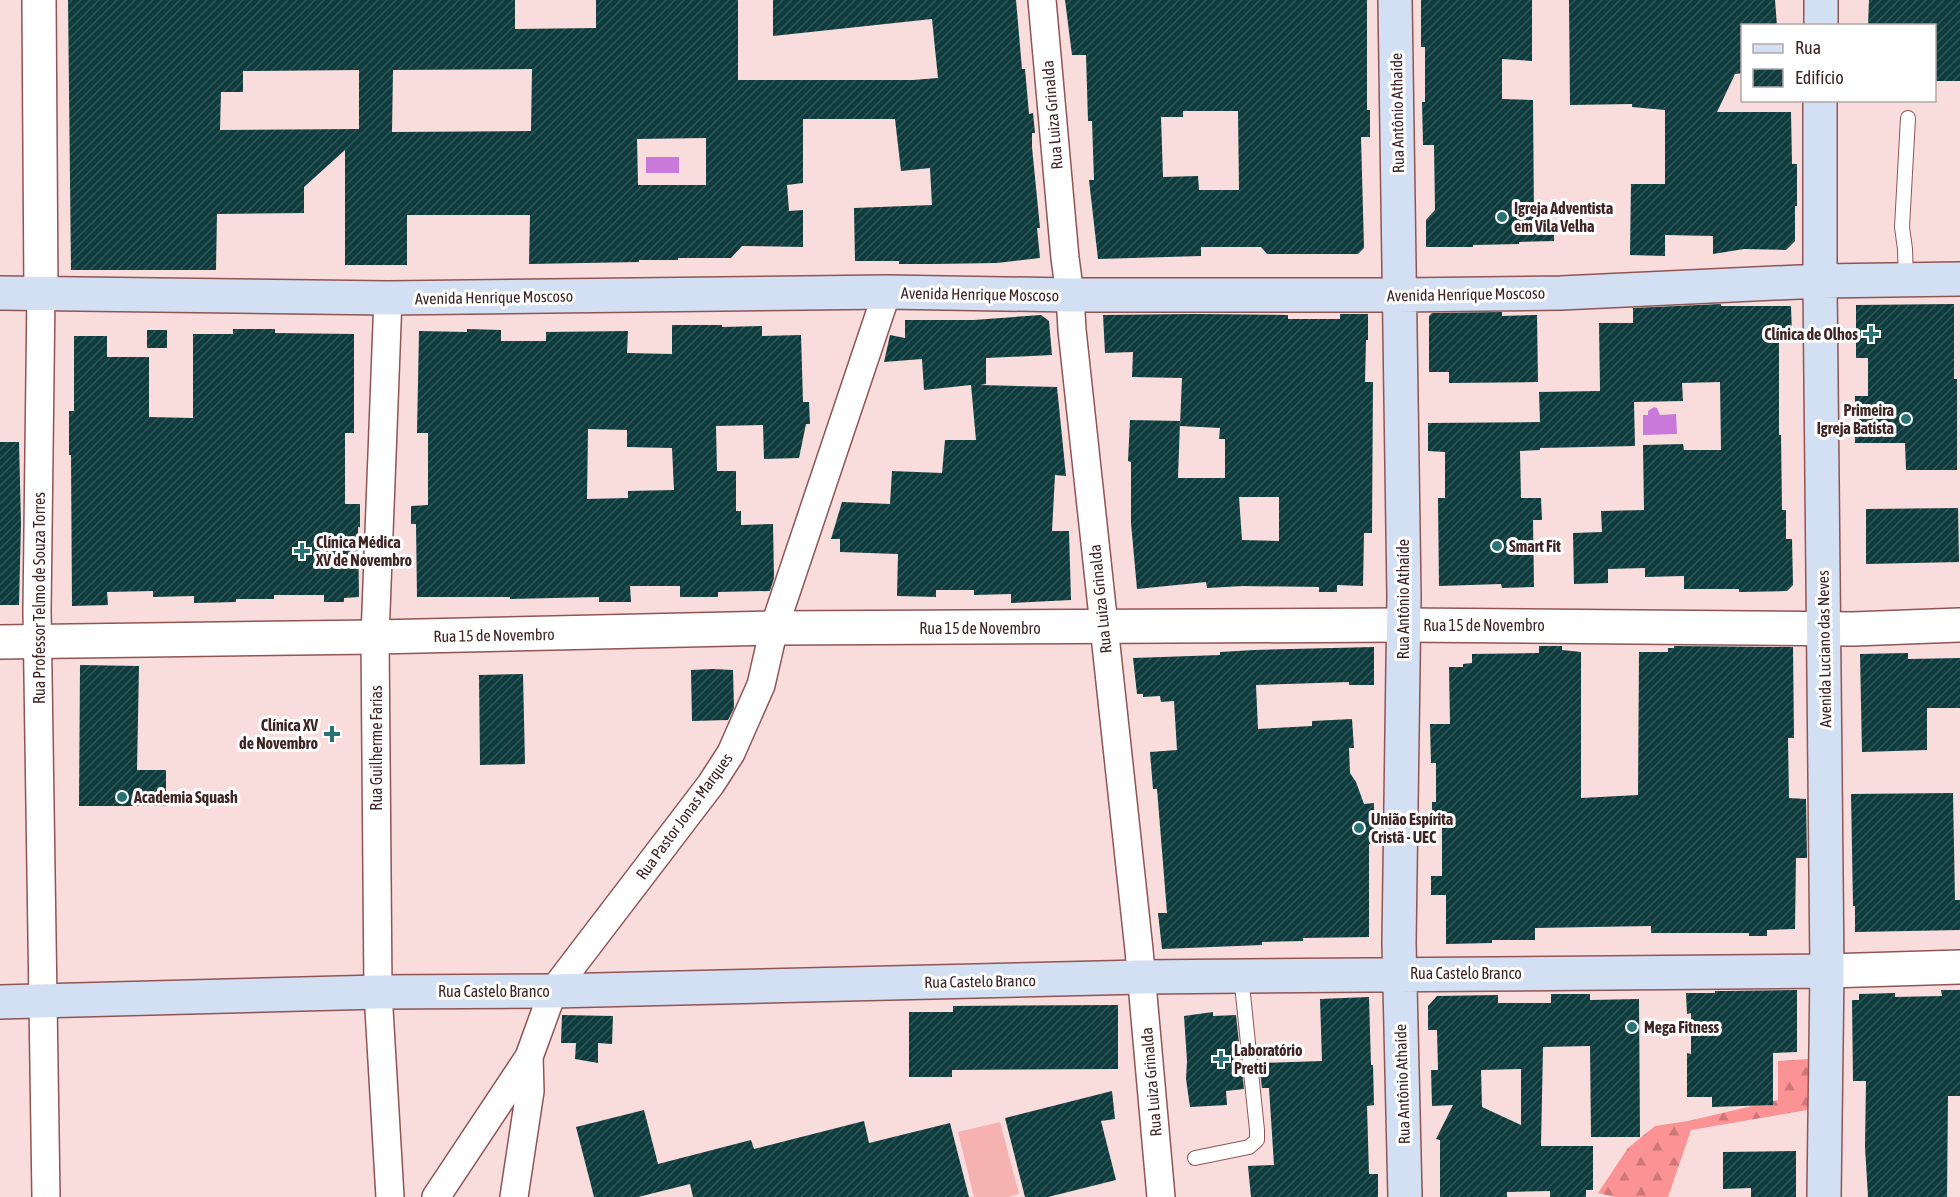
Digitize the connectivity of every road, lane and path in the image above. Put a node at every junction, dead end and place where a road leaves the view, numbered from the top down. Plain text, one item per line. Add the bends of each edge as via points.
1 (39, 0) edge
2 (1042, 0) edge
3 (1395, 0) edge
4 (1821, 0) edge
5 (1821, 24) edge
6 (1820, 102) edge
7 (1908, 118) dead end
8 (1960, 279) edge
9 (1906, 280) junction
10 (1820, 281) junction
11 (888, 292) junction
12 (0, 293) edge
13 (41, 293) junction
14 (1070, 295) junction
15 (1399, 295) junction
16 (388, 298) junction
17 (1403, 625) junction
18 (1960, 625) edge
19 (1104, 627) junction
20 (774, 628) junction
21 (1824, 629) junction
22 (375, 637) junction
23 (0, 642) edge
24 (38, 642) junction
25 (1960, 967) edge
26 (1827, 971) junction
27 (1399, 973) junction
28 (1241, 975) junction
29 (1142, 977) junction
30 (553, 991) junction
31 (378, 992) junction
32 (44, 1001) junction
33 (0, 1002) edge
34 (529, 1057) junction
35 (1195, 1158) dead end
36 (46, 1197) edge
37 (390, 1197) edge
38 (436, 1197) edge
39 (514, 1197) edge
40 (1161, 1197) edge
41 (1405, 1197) edge
42 (1824, 1197) edge

1 - 13 street, Rua Professor Telmo de Souza Torres
2 - 14 street, Rua Luiza Grinalda
3 - 15 main road, Rua Antônio Athaíde
4 - 5 main road
6 - 10 main road, Avenida Luciano das Neves
7 - 9 lane via 1902,227
8 - 9 main road, Avenida Henrique Moscoso
9 - 10 main road, Avenida Henrique Moscoso
10 - 15 main road, Avenida Henrique Moscoso via 1561,293
10 - 21 main road, Avenida Luciano das Neves
11 - 14 main road, Avenida Henrique Moscoso
11 - 16 main road, Avenida Henrique Moscoso
11 - 20 street, Rua Pastor Jonas Marques
12 - 13 main road, Avenida Henrique Moscoso
13 - 16 main road, Avenida Henrique Moscoso
13 - 24 street, Rua Professor Telmo de Souza Torres
14 - 15 main road, Avenida Henrique Moscoso
14 - 19 street, Rua Luiza Grinalda
15 - 17 main road, Rua Antônio Athaíde
16 - 22 street, Rua Guilherme Farias
17 - 19 street, Rua 15 de Novembro
17 - 21 street, Rua 15 de Novembro
17 - 27 main road, Rua Antônio Athaíde
18 - 21 street, Rua 15 de Novembro
19 - 20 street, Rua 15 de Novembro
19 - 29 street, Rua Luiza Grinalda
20 - 22 street, Rua 15 de Novembro
20 - 30 street, Rua Pastor Jonas Marques via 761,685 731,753
21 - 26 main road, Avenida Luciano das Neves
22 - 24 street, Rua 15 de Novembro
22 - 31 street, Rua Guilherme Farias
23 - 24 street, Rua 15 de Novembro
24 - 32 street, Rua Professor Telmo de Souza Torres
25 - 26 street, Rua Castelo Branco
26 - 27 main road, Rua Castelo Branco
26 - 42 main road, Avenida Luciano das Neves
27 - 28 main road, Rua Castelo Branco
27 - 41 main road, Rua Antônio Athaíde
28 - 29 main road, Rua Castelo Branco
28 - 35 lane via 1257,1140 1249,1147
29 - 30 main road, Rua Castelo Branco
29 - 40 street, Rua Luiza Grinalda
30 - 31 main road, Rua Castelo Branco
30 - 34 street, Rua Pastor Jonas Marques
31 - 32 main road, Rua Castelo Branco
31 - 37 street, Rua Guilherme Farias
32 - 33 main road, Rua Castelo Branco
32 - 36 street, Rua Professor Telmo de Souza Torres
34 - 38 street, Rua Pastor Jonas Marques
34 - 39 street via 530,1091

